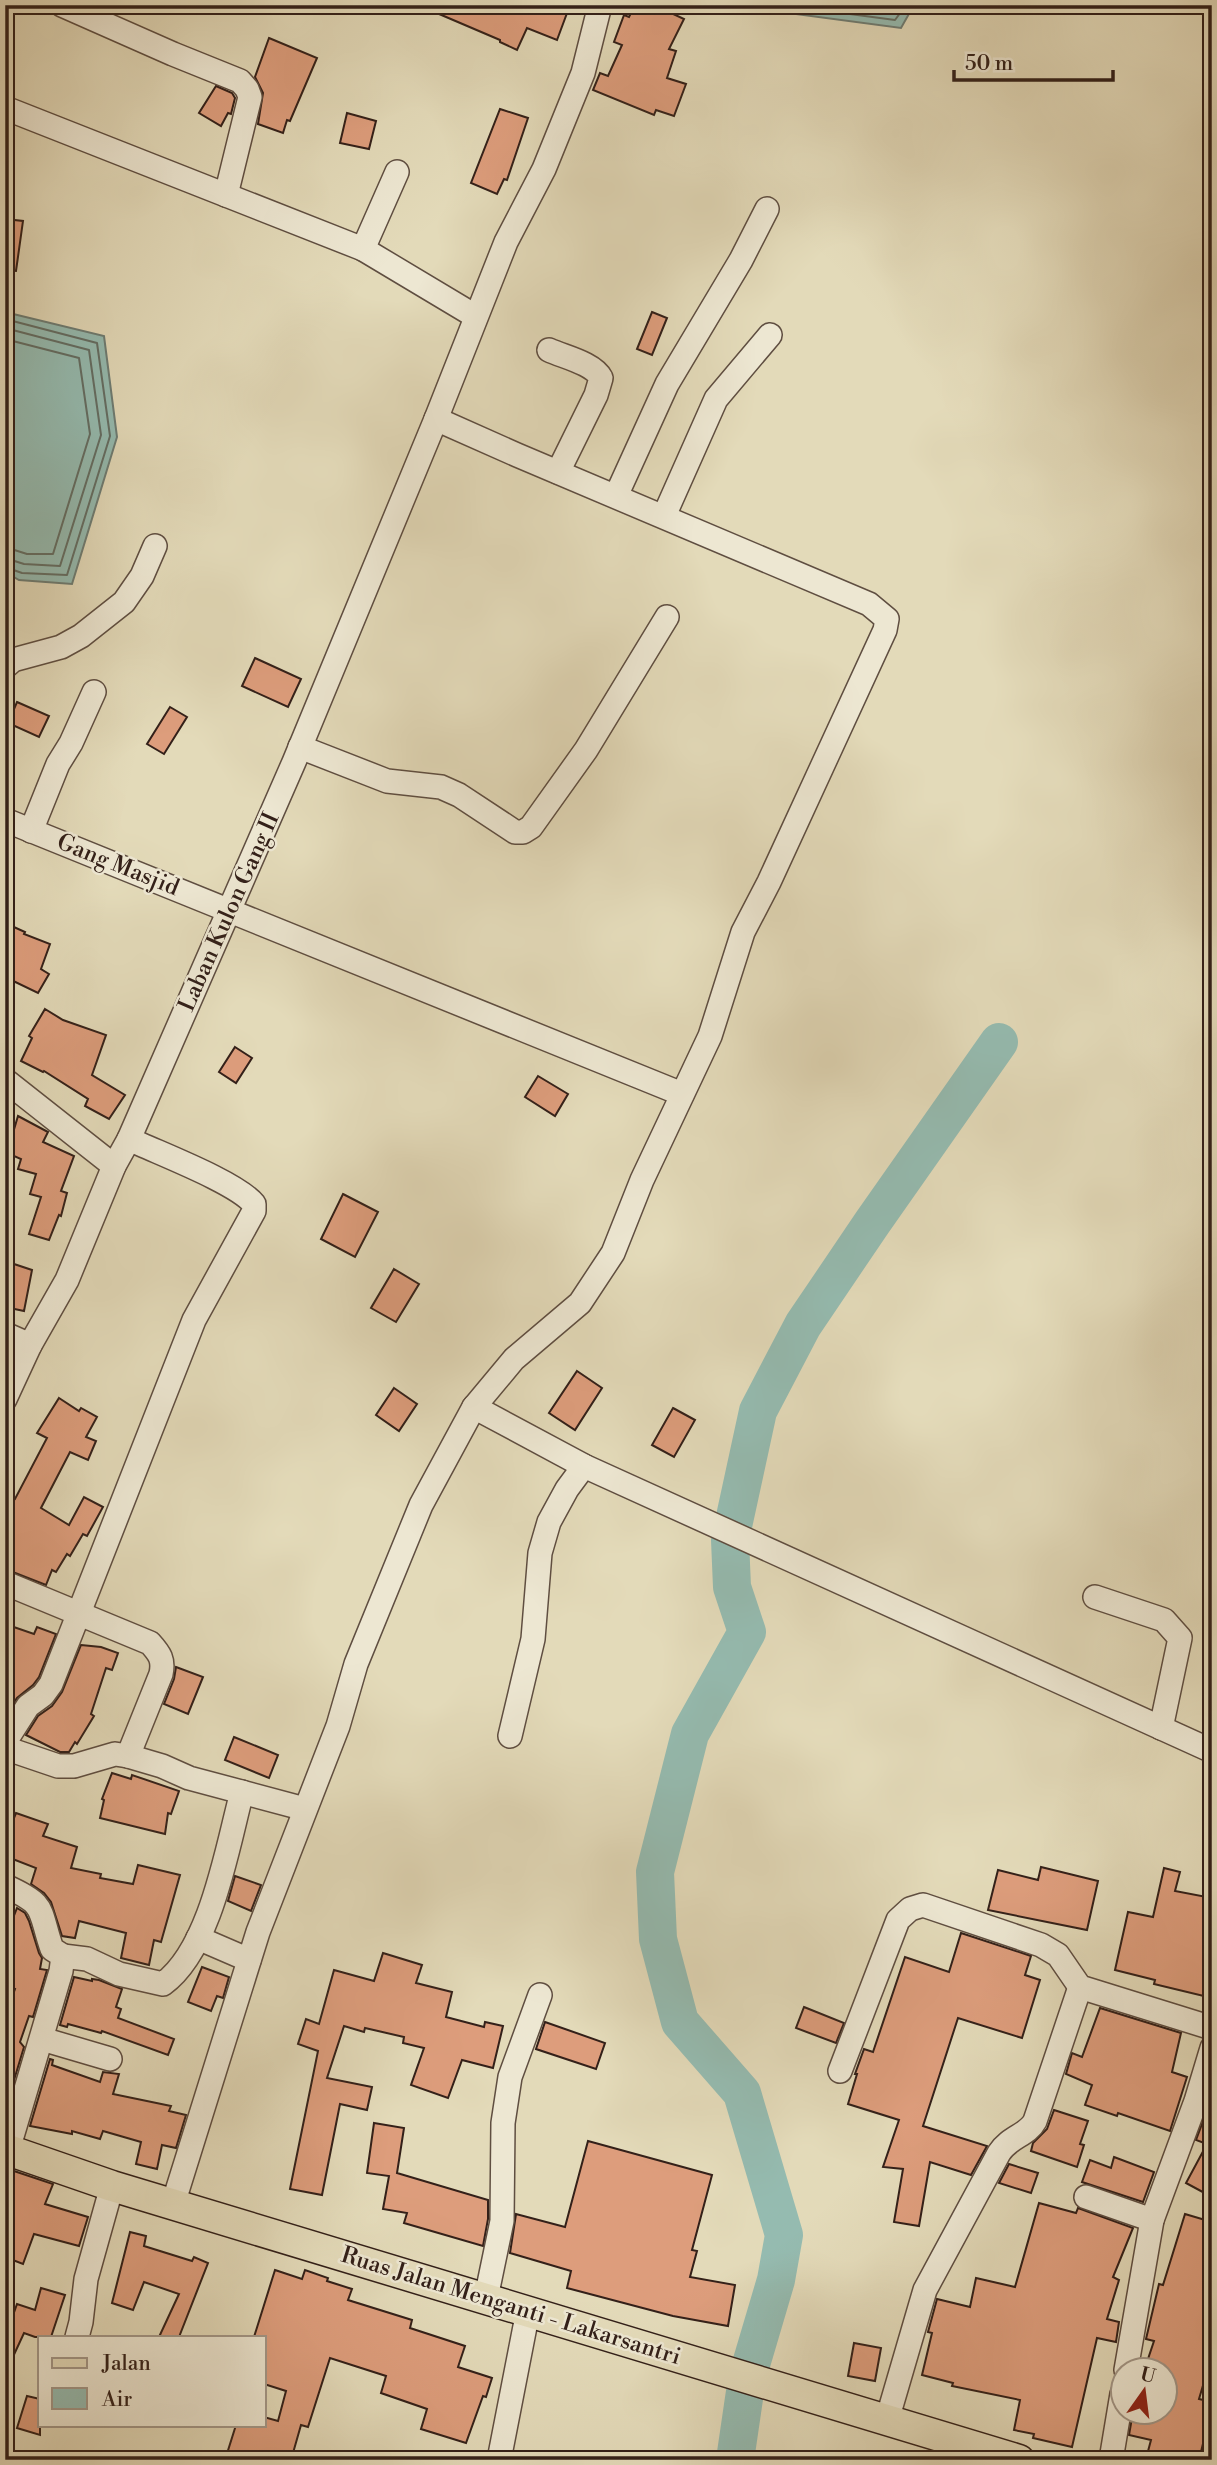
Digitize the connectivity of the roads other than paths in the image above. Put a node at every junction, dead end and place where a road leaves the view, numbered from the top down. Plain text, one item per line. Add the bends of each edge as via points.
1 (62, 5) edge
2 (600, 5) edge
3 (5, 107) edge
4 (397, 172) dead end
5 (226, 195) junction
6 (767, 209) dead end
7 (363, 249) junction
8 (475, 316) junction
9 (770, 335) dead end
10 (549, 350) dead end
11 (436, 419) junction
12 (558, 472) junction
13 (616, 496) junction
14 (664, 516) junction
15 (155, 546) dead end
16 (667, 617) dead end
17 (5, 667) edge
18 (94, 692) dead end
19 (300, 747) junction
20 (5, 820) edge
21 (31, 831) junction
22 (230, 910) junction
23 (5, 1080) edge
24 (682, 1094) junction
25 (129, 1139) junction
26 (114, 1166) junction
27 (5, 1334) edge
28 (30, 1345) junction
29 (5, 1399) edge
30 (474, 1408) junction
31 (584, 1466) junction
32 (5, 1583) edge
33 (1095, 1597) dead end
34 (79, 1615) junction
35 (1161, 1728) junction
36 (510, 1736) dead end
37 (5, 1742) edge
38 (5, 1748) edge
39 (1212, 1751) edge
40 (128, 1756) junction
41 (242, 1792) junction
42 (305, 1809) junction
43 (5, 1886) edge
44 (198, 1938) junction
45 (63, 1956) junction
46 (249, 1960) junction
47 (1080, 1987) junction
48 (540, 1995) dead end
49 (1212, 2028) edge
50 (41, 2039) junction
51 (1212, 2048) edge
52 (110, 2059) dead end
53 (840, 2071) dead end
54 (6, 2153) edge
55 (112, 2186) junction
56 (1086, 2197) dead end
57 (173, 2204) junction
58 (1152, 2220) junction
59 (486, 2298) junction
60 (528, 2311) junction
61 (76, 2336) edge
62 (1129, 2356) edge
63 (887, 2420) junction
64 (1117, 2426) edge
65 (499, 2460) edge
66 (1019, 2460) edge
67 (1111, 2460) edge

1 - 5 street via 240,81 247,89 250,97
2 - 8 street, Laban Kulon Gang II via 583,72 554,145
3 - 5 street
4 - 7 street
5 - 7 street
6 - 13 street via 667,383
7 - 8 street
8 - 11 street, Laban Kulon Gang II
9 - 14 street via 716,399
10 - 12 street via 590,368 601,378
11 - 12 street
11 - 19 street, Laban Kulon Gang II
12 - 13 street
13 - 14 street
14 - 24 street via 869,604 887,619 875,654 743,932 710,1036
15 - 17 street via 124,602 61,647 13,660
16 - 19 street via 586,750 523,832 515,832 441,787 387,781
18 - 21 street
19 - 22 street, Laban Kulon Gang II
20 - 21 street, Gang Masjid
21 - 22 street, Gang Masjid
22 - 24 street, Gang Masjid
22 - 25 street, Laban Kulon Gang II
23 - 26 street
24 - 30 street via 613,1253 580,1303 514,1359
25 - 26 street, Laban Kulon Gang II
25 - 34 street via 249,1198 254,1211 194,1320
26 - 28 street, Laban Kulon Gang II via 67,1280
27 - 28 street
28 - 29 street, Laban Kulon Gang II
30 - 31 street
30 - 42 street via 421,1505 356,1664 338,1726
31 - 35 street
31 - 36 street via 549,1522 540,1553 533,1639
32 - 34 street
33 - 35 street via 1164,1620 1180,1638
34 - 37 street via 51,1684 28,1706
34 - 40 street via 150,1643 163,1662
35 - 39 street
38 - 40 street via 58,1766 115,1754
40 - 41 street
41 - 42 street
41 - 44 street via 214,1898
42 - 46 street
43 - 45 street via 37,1903 52,1949
44 - 45 street via 190,1955 163,1984 119,1974 87,1959
44 - 46 street
45 - 50 street
46 - 57 street
47 - 49 street
47 - 53 street via 1058,1955 1041,1945 923,1905 910,1909 898,1920
47 - 63 street via 1035,2121 999,2153 925,2290
48 - 59 street via 510,2077 503,2123 502,2221
50 - 52 street
50 - 54 street
51 - 58 street
54 - 55 main road, Ruas Jalan Menganti - Lakarsantri
55 - 57 main road, Ruas Jalan Menganti - Lakarsantri
55 - 61 street via 86,2279
56 - 58 street
57 - 59 main road, Ruas Jalan Menganti - Lakarsantri
58 - 62 street
59 - 60 main road, Ruas Jalan Menganti - Lakarsantri
60 - 63 main road, Ruas Jalan Menganti - Lakarsantri
60 - 65 street
63 - 66 main road, Ruas Jalan Menganti - Lakarsantri
64 - 67 street

